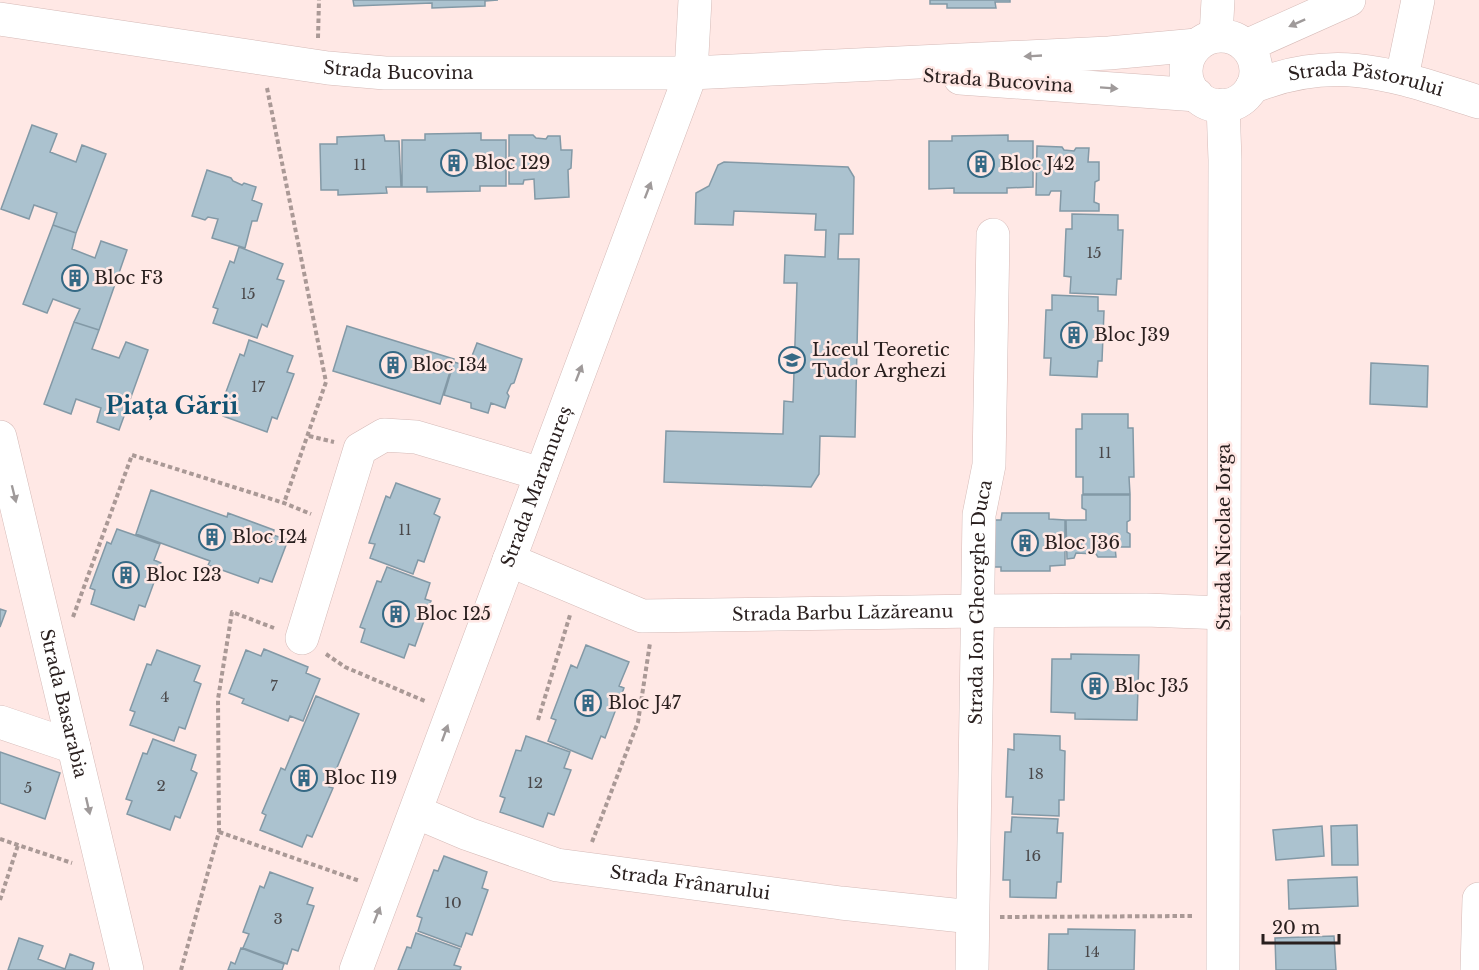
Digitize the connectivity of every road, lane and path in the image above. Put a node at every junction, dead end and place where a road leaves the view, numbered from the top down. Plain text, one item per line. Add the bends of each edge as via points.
1 (319, 0) edge
2 (695, 0) edge
3 (1218, 0) edge
4 (1349, 0) edge
5 (1418, 0) edge
6 (0, 19) edge
7 (1219, 42) junction
8 (261, 58) junction
9 (317, 66) junction
10 (799, 68) junction
11 (691, 73) junction
12 (1402, 77) junction
13 (1252, 87) junction
14 (1210, 100) junction
15 (1479, 102) edge
16 (993, 235) dead end
17 (0, 437) edge
18 (541, 474) junction
19 (284, 503) junction
20 (337, 524) junction
21 (509, 560) junction
22 (579, 589) junction
23 (978, 611) junction
24 (1224, 613) junction
25 (654, 616) junction
26 (72, 618) dead end
27 (302, 638) junction
28 (453, 713) junction
29 (538, 720) dead end
30 (0, 722) edge
31 (74, 747) junction
32 (416, 812) junction
33 (219, 832) junction
34 (0, 839) edge
35 (18, 845) junction
36 (582, 868) junction
37 (104, 873) junction
38 (386, 890) junction
39 (0, 900) edge
40 (1479, 900) edge
41 (1224, 916) junction
42 (972, 917) junction
43 (127, 970) edge
44 (181, 970) edge
45 (356, 970) edge
46 (972, 970) edge
47 (1223, 970) edge
48 (1478, 970) edge

1 - 9 path
2 - 11 street, Strada Maramureș
3 - 7 street
4 -> 7 street, Strada Bucovina
5 - 12 street
6 - 8 street, Strada Bucovina
7 -> 10 street, Strada Bucovina via 1109,53
7 - 13 street via 1255,61
7 - 14 street via 1188,61 1190,86
8 - 9 street, Strada Bucovina
8 - 19 path via 326,381
9 - 11 street, Strada Bucovina via 385,73
10 - 11 street, Strada Bucovina
10 -> 14 street, Strada Bucovina
18 -> 11 street, Strada Maramureș
12 - 13 street, Strada Păstorului via 1327,69 1279,76
12 - 15 street, Strada Păstorului
13 - 14 street via 1235,103
14 - 24 street, Strada Nicolae Iorga via 1225,143
16 - 23 street, Strada Ion Gheorghe Duca via 989,465 979,515
17 -> 31 street, Strada Basarabia
18 - 20 street via 416,437 384,435 360,449
18 - 21 street, Strada Maramureș
19 - 20 path
19 - 26 path via 132,455
20 - 27 street
21 - 22 street, Strada Barbu Lăzăreanu
21 - 28 street, Strada Maramureș
22 - 25 street, Strada Barbu Lăzăreanu via 642,616
22 - 29 path
23 - 24 street, Strada Barbu Lăzăreanu
23 - 25 street, Strada Barbu Lăzăreanu
23 - 42 street, Strada Ion Gheorghe Duca
24 - 41 street, Strada Nicolae Iorga
25 - 36 path via 638,722
27 - 28 path via 345,668
27 - 33 path via 232,612 218,699
32 -> 28 street, Strada Maramureș
30 - 31 street
31 -> 37 street, Strada Basarabia
32 - 36 street, Strada Frânarului via 557,865
32 - 38 street, Strada Maramureș
33 - 38 path
33 - 44 path
34 - 35 path
35 - 37 path
35 - 39 path
36 - 42 street, Strada Frânarului
37 - 43 street, Strada Basarabia
45 -> 38 street, Strada Maramureș
40 - 48 street
41 - 42 path
41 - 47 street, Strada Nicolae Iorga
42 - 46 street, Strada Ion Gheorghe Duca

